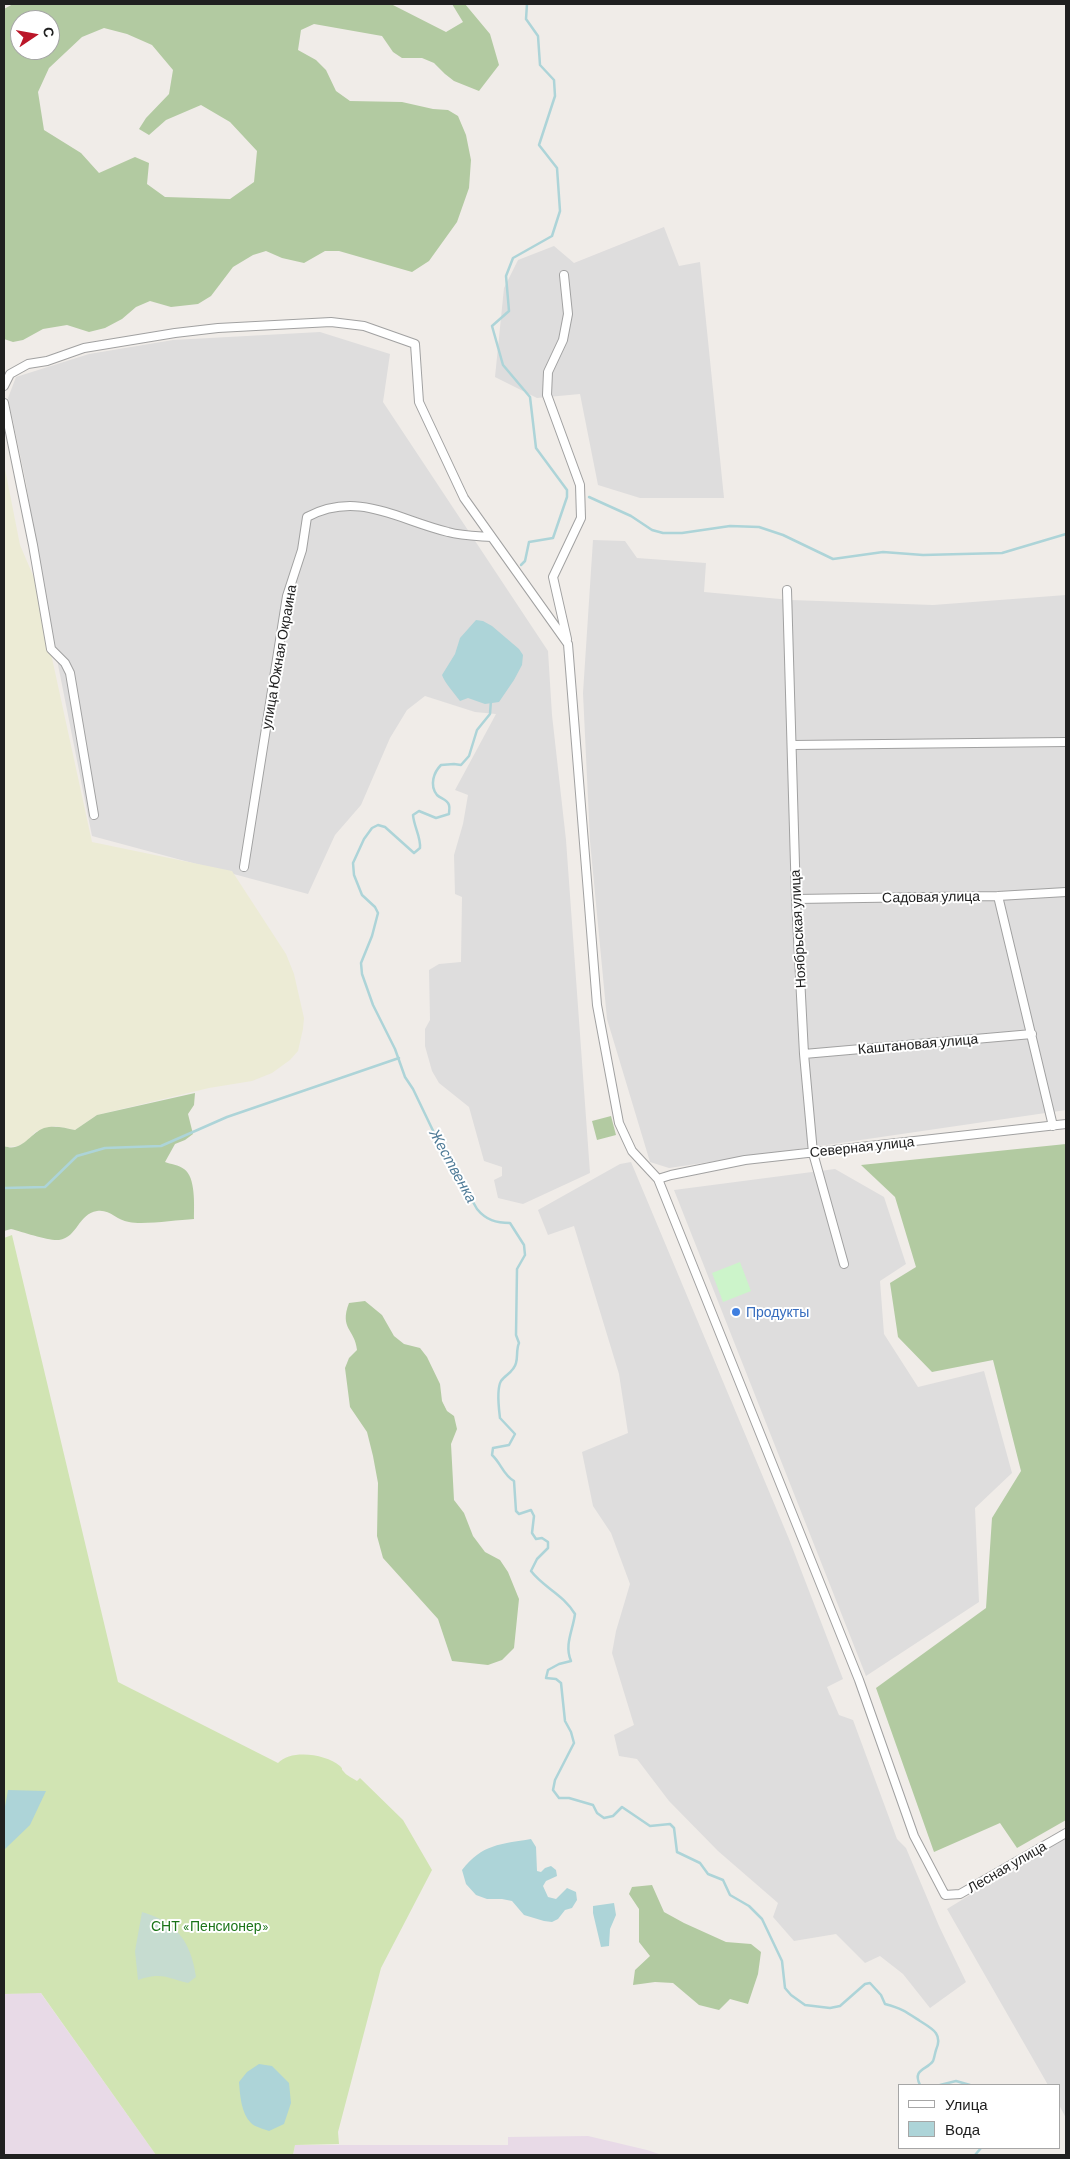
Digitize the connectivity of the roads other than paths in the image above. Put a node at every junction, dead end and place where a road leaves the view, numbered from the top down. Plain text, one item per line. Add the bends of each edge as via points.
1 (564, 275) dead end
2 (4, 386) edge
3 (4, 403) edge
4 (490, 537) junction
5 (787, 590) dead end
6 (568, 644) junction
7 (1066, 742) edge
8 (793, 745) junction
9 (94, 815) dead end
10 (244, 867) dead end
11 (1066, 892) edge
12 (998, 896) junction
13 (796, 899) junction
14 (1032, 1034) junction
15 (804, 1054) junction
16 (1066, 1124) edge
17 (1054, 1126) junction
18 (813, 1153) junction
19 (658, 1179) junction
20 (844, 1264) dead end
21 (1066, 1833) edge

1 - 6 street via 568,314 563,340 548,372 547,395 580,485 581,518 553,577
2 - 4 street via 10,374 28,364 84,348 175,333 331,322 385,332 415,344 418,402 464,498
3 - 9 street via 51,649 70,673
4 - 6 street
4 - 10 street, улица Южная Окраина via 450,533 385,511 357,506 342,505 307,517 302,550 287,596
5 - 8 street, Ноябрьская улица
6 - 19 street via 597,1006 619,1123 632,1151
7 - 8 street
8 - 13 street, Ноябрьская улица
11 - 12 street, Садовая улица
12 - 13 street, Садовая улица
12 - 14 street
13 - 15 street, Ноябрьская улица
14 - 15 street, Каштановая улица
14 - 17 street
15 - 18 street, Ноябрьская улица
16 - 17 street, Северная улица
17 - 18 street, Северная улица
18 - 19 street, Северная улица via 745,1160
18 - 20 street, Ноябрьская улица
19 - 21 street, Лесная улица via 859,1680 914,1836 945,1895 960,1894

